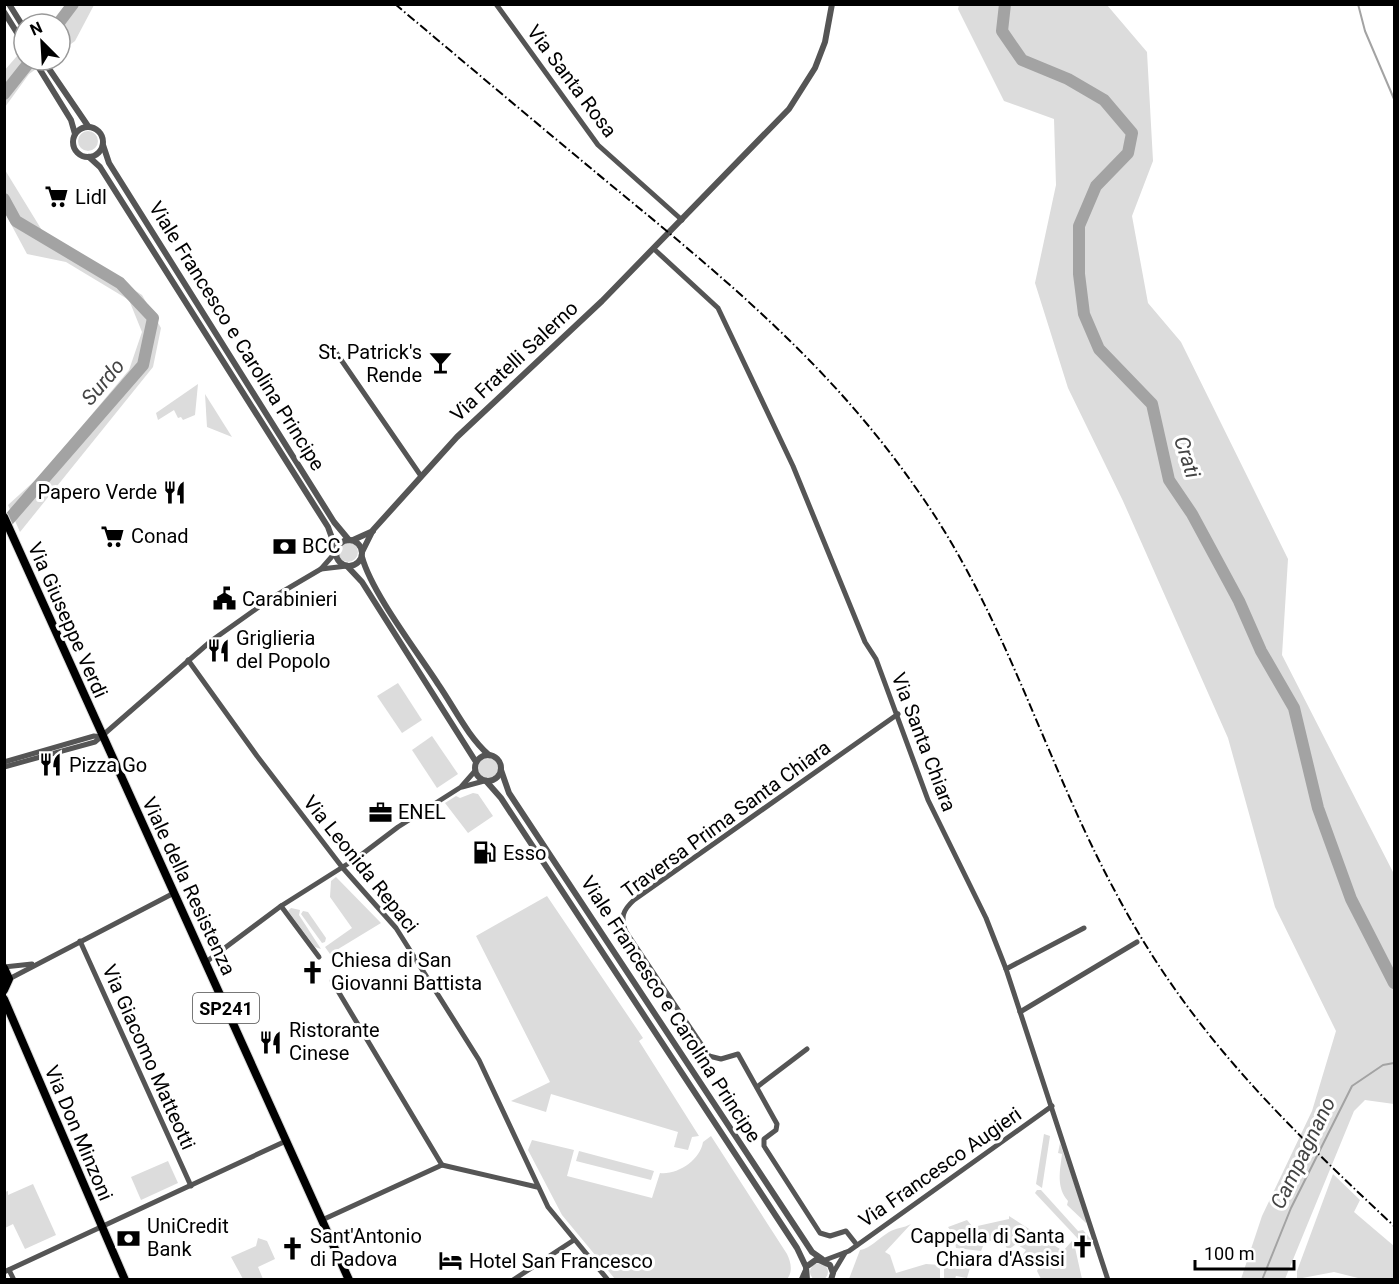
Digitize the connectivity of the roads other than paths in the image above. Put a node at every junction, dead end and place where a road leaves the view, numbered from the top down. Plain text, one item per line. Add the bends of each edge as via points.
1 (496, 4) edge
2 (501, 4) edge
3 (831, 4) edge
4 (504, 16) junction
5 (42, 72) edge
6 (51, 72) edge
7 (88, 126) junction
8 (75, 134) junction
9 (103, 145) junction
10 (89, 157) junction
11 (682, 220) junction
12 (654, 249) junction
13 (335, 351) dead end
14 (421, 476) junction
15 (4, 517) edge
16 (373, 530) junction
17 (351, 540) junction
18 (336, 551) junction
19 (362, 555) junction
20 (347, 566) junction
21 (321, 568) junction
22 (188, 660) junction
23 (898, 714) junction
24 (102, 737) junction
25 (489, 755) junction
26 (30, 757) junction
27 (4, 762) edge
28 (476, 762) junction
29 (4, 768) edge
30 (475, 771) junction
31 (501, 771) junction
32 (485, 781) junction
33 (461, 787) junction
34 (342, 867) junction
35 (174, 893) junction
36 (281, 906) junction
37 (1084, 928) dead end
38 (80, 941) junction
39 (1137, 942) dead end
40 (319, 957) dead end
41 (39, 962) junction
42 (206, 962) junction
43 (4, 967) edge
44 (1006, 969) junction
45 (9, 979) junction
46 (332, 981) dead end
47 (4, 990) edge
48 (4, 999) edge
49 (1020, 1012) junction
50 (807, 1050) dead end
51 (757, 1087) junction
52 (1052, 1106) junction
53 (286, 1141) junction
54 (442, 1165) junction
55 (191, 1186) junction
56 (537, 1187) junction
57 (322, 1220) junction
58 (102, 1228) junction
59 (574, 1240) junction
60 (857, 1245) junction
61 (846, 1253) junction
62 (824, 1260) junction
63 (806, 1269) junction
64 (7, 1271) edge
65 (832, 1278) edge
66 (14, 1280) edge
67 (125, 1280) edge
68 (349, 1280) edge
69 (513, 1280) edge
70 (608, 1280) edge
71 (801, 1280) edge
72 (807, 1280) edge
73 (1107, 1280) edge

1 - 4 street, Via Santa Rosa
2 - 4 street
3 - 11 street, Via Fratelli Salerno via 825,42 799,97
4 - 11 street, Via Santa Rosa via 598,145
5 - 8 street, Viale Francesco e Carolina Principe
6 - 7 street, Viale Francesco e Carolina Principe
7 - 8 street
7 - 9 street, Viale Francesco e Carolina Principe via 99,130
8 - 10 street, Viale Francesco e Carolina Principe via 75,150
9 - 10 street via 100,152
9 - 17 street, Viale Francesco e Carolina Principe via 109,163 334,522
10 - 18 street, Viale Francesco e Carolina Principe via 100,167 234,377 327,527
11 - 12 street, Via Fratelli Salerno
12 - 14 street, Via Fratelli Salerno via 498,396
12 - 23 street, Via Santa Chiara via 718,309 793,466
13 - 14 street
14 - 16 street, Via Fratelli Salerno
15 - 24 main road, Via Giuseppe Verdi / SP241
16 - 17 street, Via Fratelli Salerno
16 - 19 street, Via Fratelli Salerno
17 - 18 street via 342,542
17 - 19 street, Viale Francesco e Carolina Principe via 360,545
18 - 20 street, Viale Francesco e Carolina Principe via 338,560
18 - 21 street
19 - 20 street via 358,563
19 - 25 street, Viale Francesco e Carolina Principe via 370,577 418,654 474,739
20 - 21 street
20 - 28 street, Viale Francesco e Carolina Principe via 374,601
21 - 22 street via 240,619
22 - 24 street
22 - 34 street, Via Leonida Repaci
23 - 44 street, Via Santa Chiara via 928,800 986,918
23 - 51 street, Traversa Prima Santa Chiara via 624,909 622,924 626,932 706,1052 721,1059 738,1054
24 - 26 street via 94,736
24 - 35 main road, Viale della Resistenza / SP241
25 - 28 street
25 - 31 street, Viale Francesco e Carolina Principe via 497,759
26 - 27 street
26 - 29 street
28 - 30 street
30 - 32 street, Viale Francesco e Carolina Principe
30 - 33 street
31 - 32 street via 497,778
31 - 62 street, Viale Francesco e Carolina Principe via 509,793 661,1025 812,1252
32 - 33 street
32 - 63 street, Viale Francesco e Carolina Principe via 501,798 791,1238
33 - 34 street
34 - 36 street
34 - 56 street, Via Leonida Repaci via 396,928 442,999 479,1060
35 - 38 street
35 - 42 main road, Viale della Resistenza / SP241
36 - 40 street
36 - 42 street
37 - 44 street
38 - 41 street
38 - 55 street, Via Giacomo Matteotti
39 - 49 street
41 - 43 street
41 - 45 street
42 - 53 main road, Viale della Resistenza / SP241
43 - 45 main road
44 - 49 street, Via Santa Chiara
45 - 47 main road
46 - 54 street
48 - 58 main road, Via Don Minzoni
49 - 52 street, Via Santa Chiara
50 - 51 street
51 - 60 street, Traversa Prima Santa Chiara via 777,1124 776,1130 764,1139 766,1152 820,1233 830,1236 846,1231
52 - 60 street, Via Francesco Augieri
52 - 73 street, Via Santa Chiara
53 - 55 street
53 - 57 main road, Viale della Resistenza / SP241
54 - 56 street
54 - 57 street
55 - 58 street
56 - 59 street, Via Leonida Repaci
57 - 68 main road, Viale della Resistenza / SP241
58 - 64 street
58 - 67 main road, Via Don Minzoni
59 - 69 street
59 - 70 street, Via Leonida Repaci
60 - 61 street, Via Francesco Augieri
61 - 62 street, Via Francesco Augieri
61 - 65 street, Via Francesco Augieri
62 - 63 street via 813,1260
62 - 65 street, Viale Francesco e Carolina Principe via 830,1265
63 - 71 street
63 - 72 street, Viale Francesco e Carolina Principe
64 - 66 street

